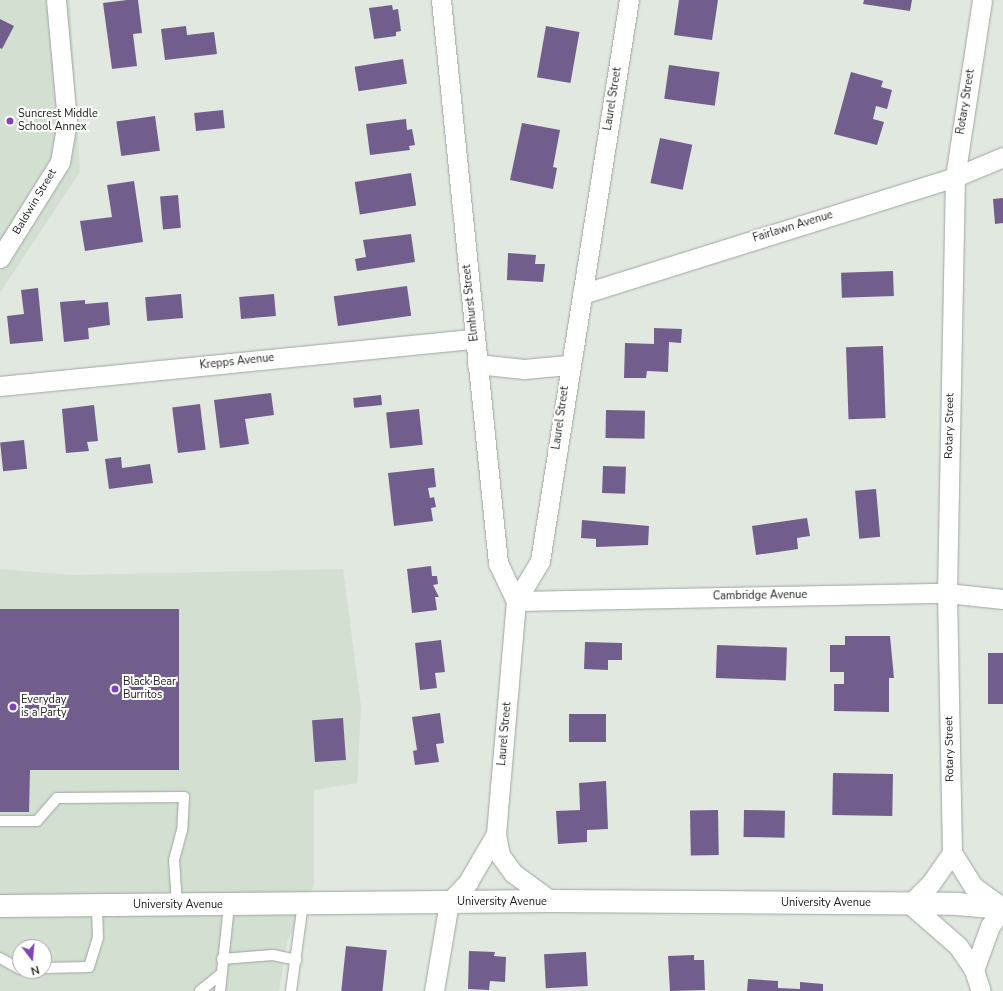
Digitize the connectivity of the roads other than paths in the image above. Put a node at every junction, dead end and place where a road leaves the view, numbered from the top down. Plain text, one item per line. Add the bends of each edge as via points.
1 (56, 0) edge
2 (441, 0) edge
3 (629, 0) edge
4 (982, 0) edge
5 (1003, 157) edge
6 (955, 177) junction
7 (0, 258) edge
8 (582, 294) junction
9 (474, 339) junction
10 (476, 364) junction
11 (568, 365) junction
12 (0, 386) edge
13 (947, 592) junction
14 (1003, 599) edge
15 (516, 601) junction
16 (0, 821) edge
17 (496, 834) junction
18 (952, 853) junction
19 (551, 901) junction
20 (449, 902) junction
21 (303, 903) junction
22 (177, 904) junction
23 (910, 904) junction
24 (97, 905) junction
25 (229, 905) junction
26 (0, 906) edge
27 (1003, 908) edge
28 (0, 958) edge
29 (222, 959) junction
30 (296, 960) junction
31 (12, 965) edge
32 (52, 968) edge
33 (974, 970) junction
34 (220, 975) junction
35 (200, 991) edge
36 (220, 991) edge
37 (291, 991) edge
38 (434, 991) edge
39 (981, 991) edge

1 - 7 street, Baldwin Street via 67,121 60,162
2 - 9 street, Elmhurst Street
3 - 8 street, Laurel Street
4 - 6 street, Rotary Street
5 - 6 street, Fairlawn Avenue
6 - 8 street, Fairlawn Avenue
6 - 13 street, Rotary Street
8 - 11 street, Laurel Street
9 - 10 street, Elmhurst Street
9 - 12 street, Krepps Avenue
10 - 11 street via 524,369
10 - 15 street, Elmhurst Street via 498,563
11 - 15 street, Laurel Street via 540,561
13 - 14 street, Cambridge Avenue
13 - 15 street, Cambridge Avenue
13 - 18 street, Rotary Street
15 - 17 street, Laurel Street
16 - 22 lane via 37,821 57,798 184,797 182,830 174,860
17 - 19 street via 500,855 513,873
17 - 20 street via 468,882
18 - 23 street via 930,884
18 - 27 street via 973,886
19 - 20 street, University Avenue
19 - 23 street, University Avenue
20 - 21 street, University Avenue
20 - 38 street
21 - 25 street, University Avenue
21 - 30 lane
22 - 24 street, University Avenue
22 - 25 street, University Avenue
23 - 27 street, University Avenue
23 - 33 street via 958,946
24 - 26 street, University Avenue
24 - 32 lane via 98,938 89,967
25 - 29 lane
27 - 33 street via 990,926
28 - 31 lane
29 - 30 lane via 273,955
29 - 34 lane
30 - 37 lane
33 - 39 street
34 - 35 lane
34 - 36 lane

